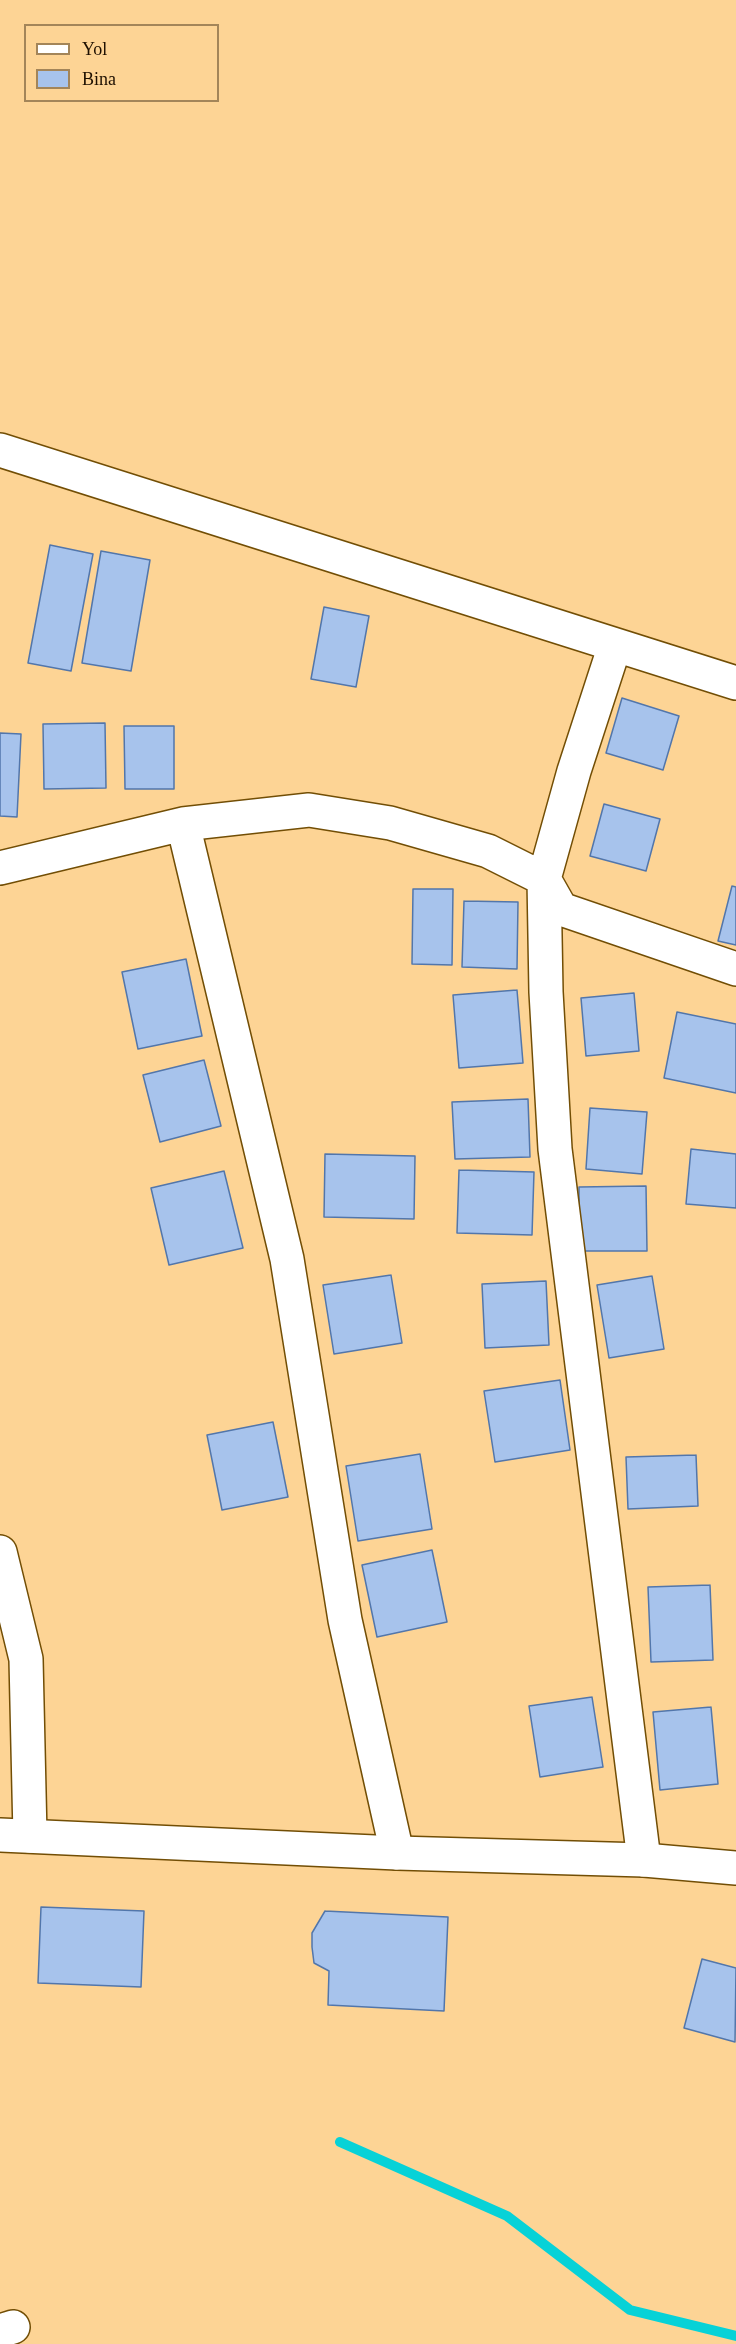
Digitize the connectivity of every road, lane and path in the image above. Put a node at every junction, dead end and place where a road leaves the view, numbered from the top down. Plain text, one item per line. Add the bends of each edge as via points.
1 (0, 450) edge
2 (615, 645) junction
3 (736, 683) edge
4 (183, 824) junction
5 (0, 868) edge
6 (544, 879) junction
7 (736, 969) edge
8 (0, 1552) edge
9 (15, 1835) edge
10 (397, 1852) junction
11 (644, 1860) junction
12 (736, 1868) edge

1 - 2 street
2 - 3 street
2 - 6 street
4 - 5 street
4 - 6 street via 309,810 390,823 489,851
4 - 10 street via 287,1259 345,1620
6 - 7 street via 561,909
6 - 11 street via 555,1149
8 - 9 street via 26,1659
9 - 10 street
10 - 11 street
11 - 12 street

